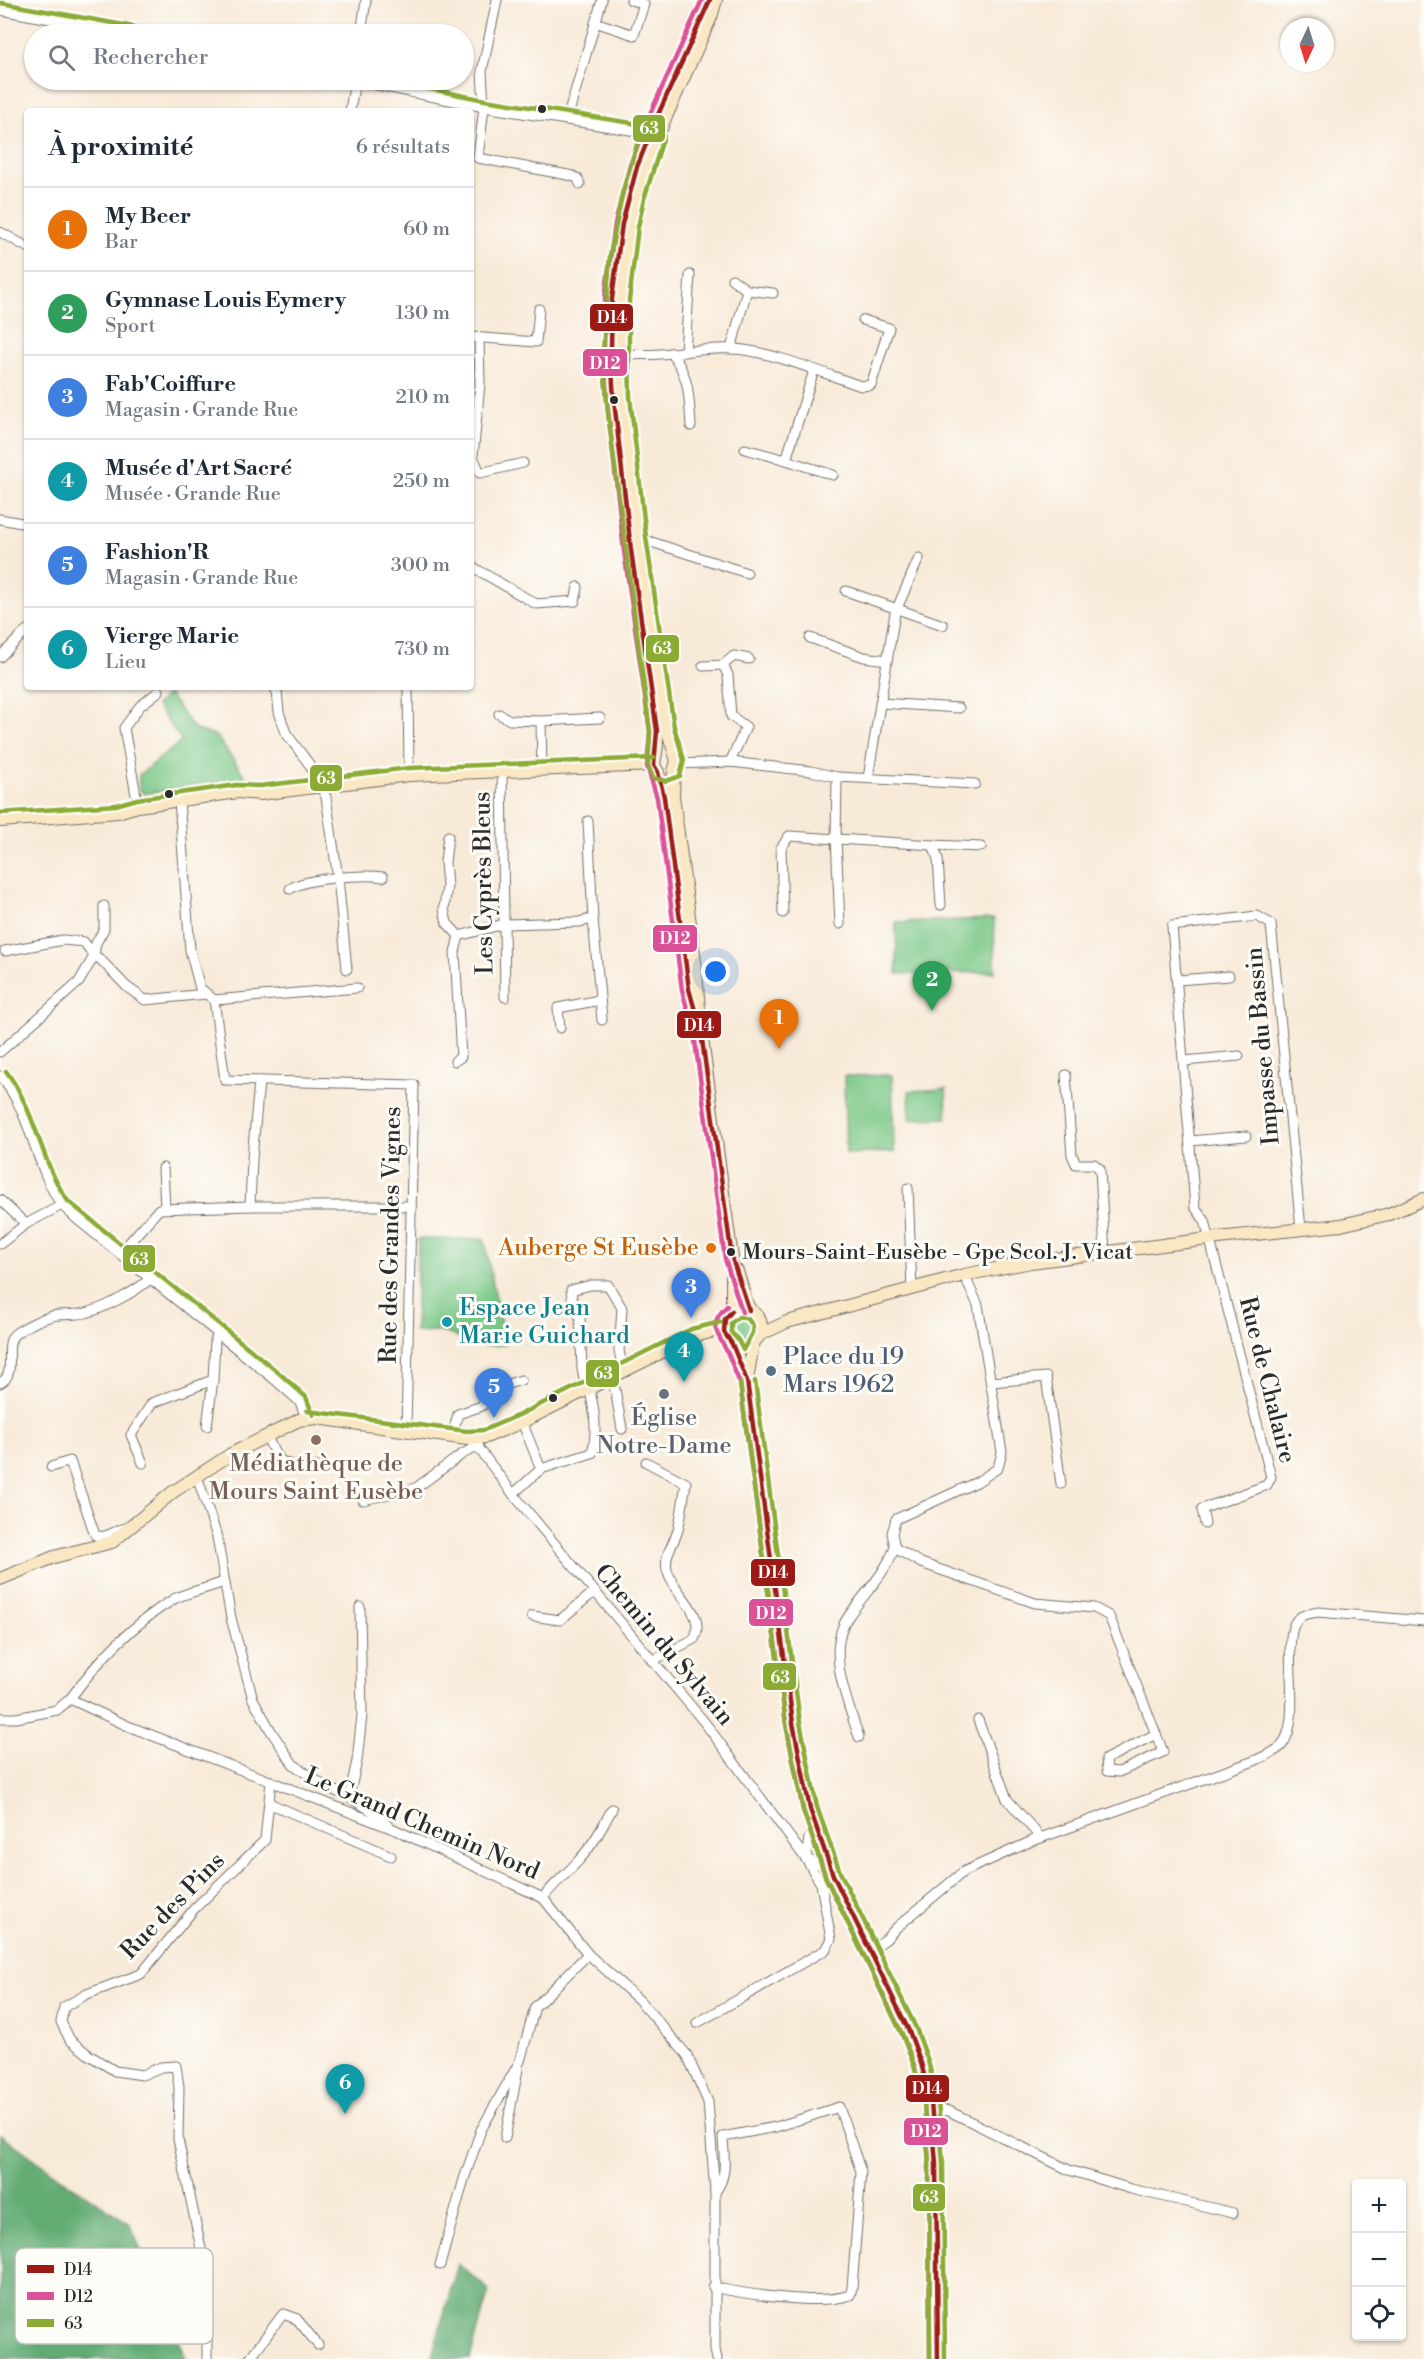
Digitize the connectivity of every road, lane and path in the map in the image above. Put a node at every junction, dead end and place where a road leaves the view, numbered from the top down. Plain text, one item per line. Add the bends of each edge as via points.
1 (366, 0) edge
2 (497, 0) edge
3 (602, 0) edge
4 (631, 0) edge
5 (710, 0) edge
6 (716, 0) edge
7 (0, 10) edge
8 (595, 22) junction
9 (78, 24) edge
10 (362, 24) edge
11 (353, 90) edge
12 (404, 90) edge
13 (484, 106) junction
14 (350, 108) edge
15 (567, 118) junction
16 (653, 138) junction
17 (580, 184) dead end
18 (0, 232) edge
19 (24, 245) edge
20 (690, 274) dead end
21 (732, 279) dead end
22 (747, 290) junction
23 (773, 293) dead end
24 (539, 309) dead end
25 (863, 320) dead end
26 (475, 338) edge
27 (730, 349) junction
28 (616, 352) junction
29 (685, 352) junction
30 (672, 353) junction
31 (814, 370) junction
32 (691, 426) dead end
33 (474, 446) edge
34 (745, 449) dead end
35 (474, 458) edge
36 (786, 460) junction
37 (523, 463) dead end
38 (834, 475) dead end
39 (0, 519) edge
40 (24, 523) edge
41 (639, 538) junction
42 (919, 558) dead end
43 (474, 568) edge
44 (747, 573) dead end
45 (578, 587) dead end
46 (846, 591) dead end
47 (897, 608) junction
48 (943, 625) dead end
49 (24, 633) edge
50 (810, 638) dead end
51 (0, 657) edge
52 (749, 659) dead end
53 (887, 660) junction
54 (723, 665) junction
55 (703, 666) dead end
56 (158, 690) edge
57 (276, 690) edge
58 (408, 690) edge
59 (880, 703) junction
60 (958, 708) dead end
61 (499, 714) dead end
62 (600, 718) dead end
63 (541, 721) junction
64 (730, 762) junction
65 (675, 763) junction
66 (656, 764) junction
67 (542, 768) junction
68 (502, 770) junction
69 (409, 775) junction
70 (837, 777) junction
71 (868, 778) junction
72 (975, 784) dead end
73 (321, 785) junction
74 (179, 801) junction
75 (138, 806) junction
76 (0, 821) edge
77 (588, 821) dead end
78 (448, 836) dead end
79 (836, 838) junction
80 (933, 845) junction
81 (981, 847) dead end
82 (383, 877) dead end
83 (338, 878) junction
84 (290, 889) dead end
85 (941, 905) dead end
86 (104, 906) dead end
87 (783, 913) dead end
88 (593, 919) junction
89 (504, 924) junction
90 (840, 924) dead end
91 (459, 936) junction
92 (5, 951) dead end
93 (94, 956) junction
94 (347, 969) dead end
95 (1229, 976) dead end
96 (1178, 980) junction
97 (357, 988) dead end
98 (206, 994) junction
99 (506, 997) dead end
100 (214, 1000) junction
101 (600, 1000) junction
102 (602, 1020) dead end
103 (560, 1028) dead end
104 (701, 1032) junction
105 (0, 1052) edge
106 (1239, 1056) dead end
107 (454, 1061) dead end
108 (1184, 1061) junction
109 (1066, 1075) dead end
110 (0, 1076) edge
111 (259, 1082) junction
112 (1246, 1136) dead end
113 (1190, 1141) junction
114 (163, 1168) dead end
115 (908, 1188) dead end
116 (1424, 1199) edge
117 (0, 1200) edge
118 (62, 1205) junction
119 (250, 1206) junction
120 (411, 1206) junction
121 (165, 1208) junction
122 (26, 1224) junction
123 (1301, 1229) junction
124 (1209, 1239) junction
125 (0, 1244) edge
126 (120, 1253) junction
127 (1105, 1253) junction
128 (732, 1258) junction
129 (964, 1275) junction
130 (150, 1279) junction
131 (912, 1290) junction
132 (732, 1311) junction
133 (754, 1314) junction
134 (787, 1322) junction
135 (723, 1329) junction
136 (218, 1334) junction
137 (756, 1339) junction
138 (732, 1344) junction
139 (618, 1375) junction
140 (213, 1380) junction
141 (521, 1380) dead end
142 (747, 1380) junction
143 (991, 1382) junction
144 (0, 1383) edge
145 (588, 1389) junction
146 (306, 1418) junction
147 (522, 1422) junction
148 (207, 1426) dead end
149 (406, 1430) junction
150 (622, 1430) dead end
151 (267, 1436) junction
152 (452, 1436) junction
153 (477, 1442) junction
154 (143, 1462) dead end
155 (646, 1462) dead end
156 (51, 1467) dead end
157 (320, 1467) dead end
158 (541, 1469) junction
159 (197, 1476) junction
160 (1061, 1484) dead end
161 (513, 1494) junction
162 (363, 1500) dead end
163 (1205, 1524) dead end
164 (128, 1529) junction
165 (895, 1548) junction
166 (0, 1579) edge
167 (223, 1582) junction
168 (594, 1592) junction
169 (360, 1607) dead end
170 (532, 1616) dead end
171 (1424, 1620) edge
172 (652, 1661) junction
173 (70, 1699) junction
174 (0, 1718) edge
175 (978, 1720) dead end
176 (1156, 1734) junction
177 (859, 1737) dead end
178 (271, 1781) junction
179 (349, 1797) junction
180 (269, 1803) junction
181 (612, 1809) dead end
182 (389, 1827) junction
183 (813, 1834) junction
184 (1041, 1838) junction
185 (791, 1841) junction
186 (391, 1856) dead end
187 (806, 1859) junction
188 (831, 1870) junction
189 (821, 1884) junction
190 (543, 1898) junction
191 (869, 1951) junction
192 (588, 1954) junction
193 (697, 2023) dead end
194 (520, 2061) junction
195 (932, 2109) junction
196 (505, 2138) dead end
197 (715, 2192) junction
198 (1233, 2213) dead end
199 (201, 2248) edge
200 (440, 2265) dead end
201 (713, 2287) junction
202 (318, 2344) dead end
203 (249, 2359) edge
204 (717, 2359) edge
205 (938, 2359) edge

1 - 10 street
2 - 13 street via 482,72
3 - 8 street
4 - 8 street via 644,4 634,35
5 - 16 main road
6 - 16 main road
7 - 9 street
8 - 15 street
11 - 14 street
12 - 13 street
13 - 15 street
13 - 17 street via 478,158 573,176
15 - 16 street
16 - 28 main road via 628,195 622,225 612,299
18 - 19 street
20 - 29 street
21 - 22 street
22 - 23 street
22 - 27 street
24 - 26 street via 536,342
25 - 31 street via 889,328 871,385 861,386
26 - 33 street via 480,384
27 - 29 street
27 - 31 street via 751,351
28 - 30 street
28 - 41 main road
28 - 66 main road via 613,391 657,731
29 - 30 street
30 - 32 street via 682,365 688,384
31 - 36 street
34 - 36 street
35 - 37 street via 480,473
36 - 38 street
39 - 40 street
41 - 44 street
41 - 65 main road
42 - 47 street
43 - 45 street via 536,604 575,601
46 - 47 street
47 - 48 street
47 - 53 street
49 - 51 street
50 - 53 street via 864,657
52 - 54 street via 734,656
53 - 59 street
54 - 55 street
54 - 64 street via 728,675 731,716 746,727
56 - 75 street via 124,728
57 - 73 street via 286,733
58 - 69 street
59 - 60 street
59 - 71 street
61 - 63 street via 510,720
62 - 63 street
63 - 67 street
64 - 65 street
64 - 70 street
65 - 66 main road via 666,774
65 - 66 main road via 663,752
65 - 104 main road via 673,796
66 - 67 main road
66 - 104 main road via 689,989
67 - 68 main road
68 - 69 main road
68 - 89 street, Les Cyprès Bleus
69 - 73 main road
70 - 71 street
70 - 79 street
71 - 72 street
73 - 74 main road
73 - 83 street
74 - 75 main road
74 - 98 street via 190,950 200,988
75 - 76 main road via 106,813
77 - 88 street
78 - 91 street via 444,909 447,923
79 - 80 street
79 - 87 street via 789,837 781,848
79 - 90 street
80 - 81 street
80 - 85 street via 938,859
82 - 83 street
83 - 84 street via 297,884
83 - 94 street
86 - 93 street via 104,929
88 - 89 street
88 - 101 street
89 - 91 street
89 - 99 street, Les Cyprès Bleus
91 - 107 street via 456,952 460,1057
92 - 93 street via 63,940 84,942
93 - 98 street via 145,1000
93 - 105 street via 79,982
95 - 96 street
96 - 108 street
96 - 123 street, Impasse du Bassin via 1172,926 1257,916 1272,924
97 - 100 street
98 - 100 street
100 - 111 street, Rue des Grandes Vignes via 225,1080
101 - 102 street
101 - 103 street via 558,1008
104 - 128 main road
106 - 108 street
108 - 113 street
109 - 127 street via 1072,1155 1076,1164 1094,1164 1100,1169
110 - 118 street via 24,1117
111 - 119 street
111 - 120 street, Rue des Grandes Vignes via 414,1085
112 - 113 street
113 - 124 street via 1196,1208 1205,1221
114 - 121 street
115 - 131 street
116 - 123 main road via 1367,1220
117 - 122 street
118 - 122 street
118 - 126 street
119 - 120 street
119 - 121 street
120 - 149 street, Rue des Grandes Vignes
121 - 126 street via 159,1209
122 - 125 street
123 - 124 main road
124 - 127 main road
124 - 163 street, Rue de Chalaire via 1271,1477 1267,1485 1202,1509
126 - 130 street
127 - 129 main road
128 - 132 main road
128 - 133 main road
129 - 131 main road
129 - 143 street via 978,1305
130 - 136 street
130 - 144 street via 87,1313 51,1316 16,1333 11,1340 9,1370
131 - 134 main road
132 - 133 main road via 743,1308
132 - 135 main road via 725,1318
133 - 134 main road
133 - 137 main road via 760,1323
134 - 137 main road
135 - 138 main road
135 - 139 main road via 694,1336
136 - 140 street
136 - 146 street via 300,1402
137 - 138 main road via 746,1346
137 - 142 main road
138 - 142 main road
139 - 145 main road
139 - 145 street via 622,1308 608,1286 571,1290 580,1317 582,1369
139 - 150 street
140 - 148 street
140 - 154 street via 152,1403 132,1435
141 - 152 street via 489,1390 482,1406 458,1414
142 - 183 main road via 793,1723
143 - 160 street via 1046,1377
143 - 165 street via 1002,1452 998,1468 977,1482 896,1519 892,1533
145 - 147 main road
145 - 158 street via 595,1421 592,1453
146 - 149 main road
146 - 151 main road
147 - 153 main road
147 - 158 street
149 - 152 main road
151 - 157 street via 279,1461
151 - 159 main road
152 - 153 main road
153 - 161 street, Chemin du Sylvain
153 - 162 street via 416,1488
155 - 172 street via 686,1483 667,1569 698,1621 694,1639
156 - 164 street via 70,1461 95,1535 107,1536
158 - 161 street
159 - 164 main road
159 - 167 street via 217,1536
161 - 168 street, Chemin du Sylvain
164 - 166 main road via 112,1542 54,1557
165 - 176 street via 921,1563 1035,1602 1094,1608 1109,1616
165 - 177 street via 886,1568 847,1619 838,1638 841,1684
167 - 173 street via 176,1598 133,1629 108,1652
167 - 179 street via 253,1699 271,1731 293,1764 324,1786
168 - 170 street via 560,1620
168 - 172 street, Chemin du Sylvain
169 - 179 street via 362,1715
171 - 184 street via 1318,1612 1301,1616 1295,1622 1291,1642 1293,1712 1282,1746 1254,1761
172 - 185 street, Chemin du Sylvain via 705,1723
173 - 174 street via 57,1710
173 - 178 street, Le Grand Chemin Nord via 128,1726
175 - 184 street via 1007,1798
176 - 176 street via 1106,1759 1107,1771 1119,1772 1163,1752
178 - 180 street, Rue des Pins
178 - 182 street, Le Grand Chemin Nord
179 - 182 street via 380,1816
180 - 186 street
180 - 199 street, Rue des Pins via 265,1839 194,1909 141,1974 64,2007 61,2022 70,2040 115,2071 142,2075 176,2066 178,2139
181 - 190 street via 598,1836
182 - 190 street, Le Grand Chemin Nord
183 - 185 street
183 - 187 street
183 - 188 main road
184 - 191 street via 963,1872
185 - 187 street, Chemin du Sylvain
187 - 188 street
187 - 189 street, Chemin du Sylvain
188 - 189 street
188 - 191 main road
189 - 193 street via 831,1939 825,1950
190 - 192 street, Le Grand Chemin Nord
191 - 195 main road via 909,2031
192 - 194 street via 535,2007
192 - 197 street, Le Grand Chemin Nord via 640,2001 687,2055 708,2102
194 - 196 street
194 - 200 street via 481,2130
195 - 198 street via 949,2111 1069,2170
195 - 205 main road
197 - 201 street, Le Grand Chemin Nord
197 - 201 street via 723,2183 723,2137 776,2127 839,2108 861,2172 850,2295 745,2295
201 - 204 street, Le Grand Chemin Nord
202 - 203 street via 297,2319 283,2314

